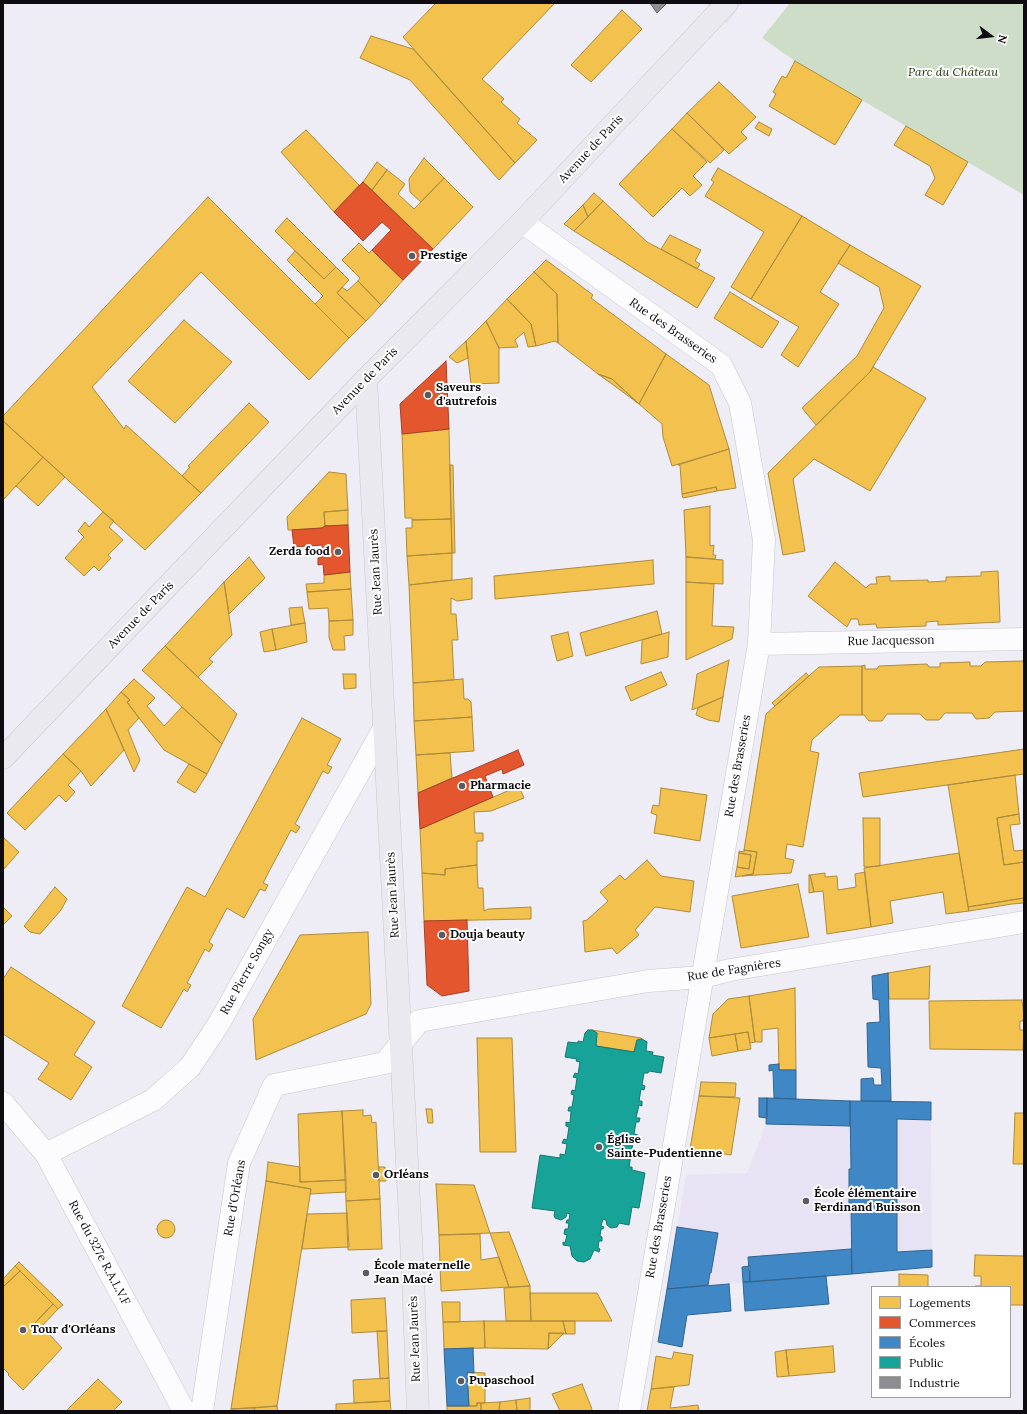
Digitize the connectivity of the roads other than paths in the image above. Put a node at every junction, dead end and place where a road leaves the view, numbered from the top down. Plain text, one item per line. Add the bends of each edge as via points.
1 (727, 3) edge
2 (522, 222) junction
3 (366, 379) junction
4 (1024, 639) edge
5 (759, 644) junction
6 (384, 728) junction
7 (3, 758) edge
8 (1024, 922) edge
9 (702, 977) junction
10 (420, 1021) joint
11 (400, 1044) junction
12 (3, 1102) edge
13 (46, 1154) junction
14 (184, 1411) edge
15 (202, 1411) edge
16 (418, 1411) edge
17 (628, 1411) edge

1 - 2 main road, Avenue de Paris
2 - 3 main road, Avenue de Paris
2 - 5 street, Rue des Brasseries via 721,365 740,402 764,540
3 - 6 main road, Rue Jean Jaurès
3 - 7 main road, Avenue de Paris
4 - 5 street, Rue Jacquesson
5 - 9 street, Rue des Brasseries
6 - 11 main road, Rue Jean Jaurès
6 - 13 street, Rue Pierre Songy via 218,1025 190,1068 152,1100
8 - 9 street, Rue de Fagnières via 730,970
9 - 10 street, Rue de Fagnières via 648,981
9 - 17 street, Rue des Brasseries
10 - 11 street, Rue d'Orléans
11 - 15 street, Rue d'Orléans via 386,1063 274,1085 239,1163
11 - 16 main road, Rue Jean Jaurès
12 - 13 street, Rue du 327e R.A.L.V.F
13 - 14 street, Rue du 327e R.A.L.V.F

